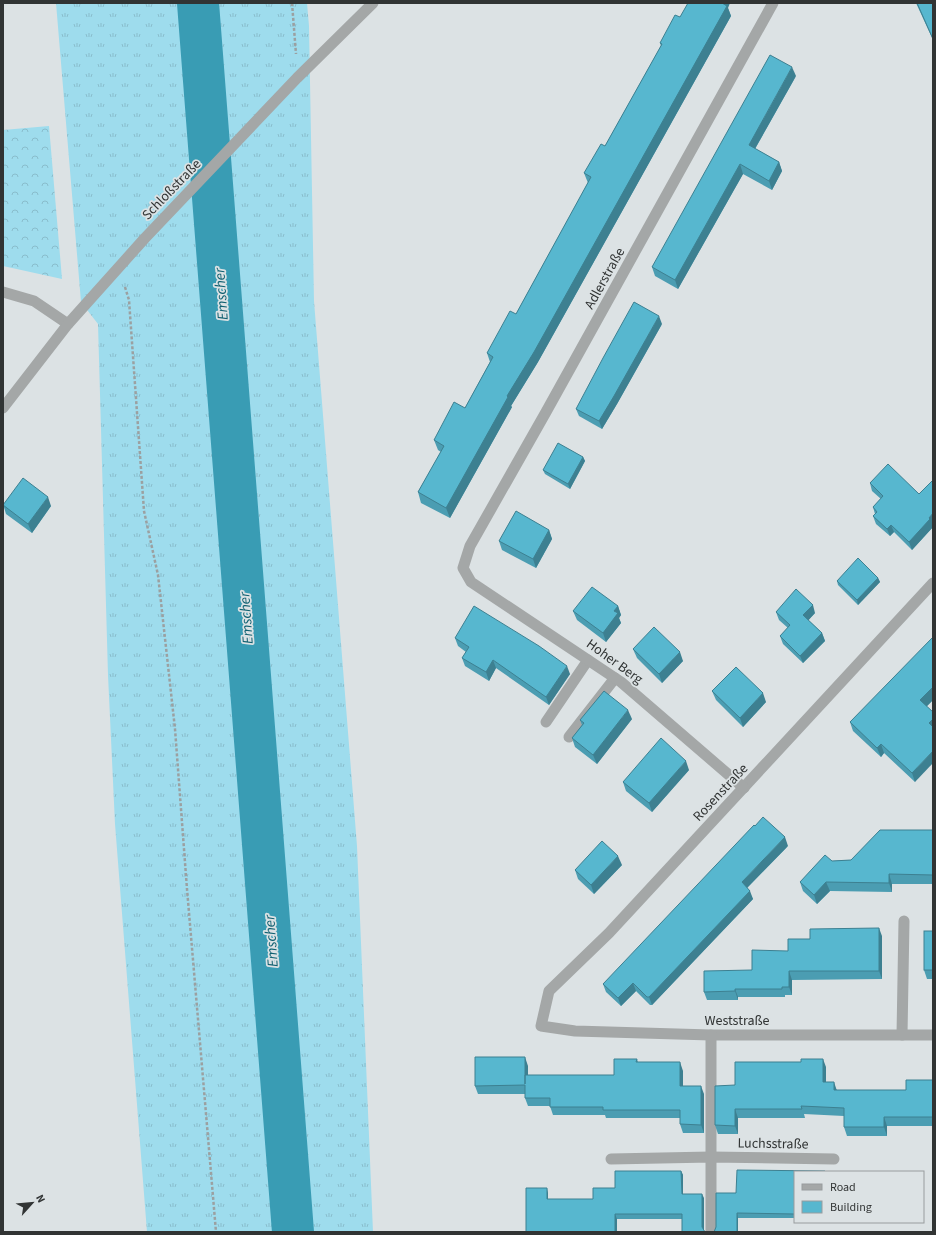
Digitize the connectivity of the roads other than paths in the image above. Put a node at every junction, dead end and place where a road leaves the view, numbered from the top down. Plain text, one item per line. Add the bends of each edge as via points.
1 (373, 3) edge
2 (773, 3) edge
3 (3, 292) edge
4 (68, 324) junction
5 (3, 408) edge
6 (463, 568) joint
7 (933, 583) edge
8 (588, 660) junction
9 (615, 678) junction
10 (546, 722) dead end
11 (569, 737) dead end
12 (744, 788) junction
13 (904, 921) dead end
14 (541, 1026) joint
15 (711, 1035) junction
16 (902, 1035) junction
17 (933, 1035) edge
18 (711, 1157) junction
19 (834, 1159) dead end
20 (611, 1160) dead end
21 (711, 1232) edge

1 - 4 street, Schloßstraße via 145,238
2 - 6 street, Adlerstraße via 470,546
3 - 4 street via 34,301
4 - 5 street, Schloßstraße
6 - 8 street, Hoher Berg via 471,582
7 - 12 street, Rosenstraße
8 - 9 street, Hoher Berg
8 - 10 street
9 - 11 street
9 - 12 street, Hoher Berg
12 - 14 street, Rosenstraße via 609,933 549,991
13 - 16 street
14 - 15 street, Weststraße via 575,1031
15 - 16 street, Weststraße
15 - 18 street
16 - 17 street, Weststraße
18 - 19 street, Luchsstraße
18 - 20 street, Luchsstraße
18 - 21 street

